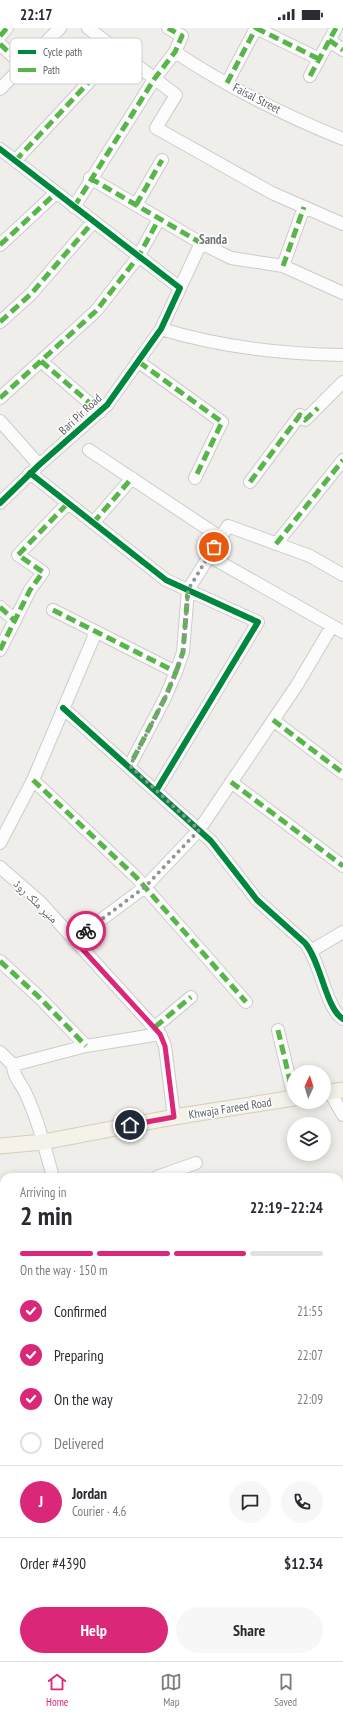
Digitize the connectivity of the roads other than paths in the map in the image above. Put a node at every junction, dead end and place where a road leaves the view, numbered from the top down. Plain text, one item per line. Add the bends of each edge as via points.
1 (7, 28) edge
2 (60, 28) edge
3 (88, 28) edge
4 (169, 28) edge
5 (256, 28) edge
6 (336, 28) edge
7 (0, 36) edge
8 (50, 38) edge
9 (101, 38) edge
10 (329, 40) junction
11 (0, 44) edge
12 (343, 50) edge
13 (175, 52) junction
14 (10, 54) edge
15 (319, 59) junction
16 (142, 69) edge
17 (310, 76) dead end
18 (155, 78) junction
19 (10, 79) edge
20 (227, 83) junction
21 (87, 84) edge
22 (0, 89) edge
23 (343, 139) edge
24 (0, 149) edge
25 (162, 160) dead end
26 (15, 161) junction
27 (90, 178) junction
28 (56, 193) junction
29 (136, 206) junction
30 (74, 207) junction
31 (304, 207) junction
32 (159, 219) junction
33 (93, 222) junction
34 (343, 224) edge
35 (201, 243) junction
36 (0, 245) edge
37 (138, 257) junction
38 (283, 266) junction
39 (180, 288) junction
40 (343, 293) edge
41 (0, 322) edge
42 (161, 329) junction
43 (343, 356) edge
44 (42, 361) junction
45 (139, 362) junction
46 (341, 388) edge
47 (0, 398) edge
48 (100, 412) junction
49 (0, 421) edge
50 (89, 450) dead end
51 (343, 460) edge
52 (35, 469) junction
53 (132, 478) junction
54 (195, 478) dead end
55 (250, 482) dead end
56 (0, 503) edge
57 (68, 503) junction
58 (93, 523) junction
59 (220, 538) junction
60 (276, 544) junction
61 (209, 556) junction
62 (343, 575) edge
63 (188, 590) junction
64 (0, 607) edge
65 (53, 610) dead end
66 (15, 620) junction
67 (338, 629) edge
68 (96, 632) junction
69 (0, 650) edge
70 (176, 672) junction
71 (64, 708) junction
72 (273, 720) junction
73 (130, 766) junction
74 (343, 773) edge
75 (33, 780) junction
76 (231, 782) junction
77 (156, 791) junction
78 (199, 830) junction
79 (0, 843) edge
80 (343, 866) edge
81 (0, 867) edge
82 (145, 887) junction
83 (343, 932) edge
84 (74, 940) junction
85 (311, 951) junction
86 (0, 961) edge
87 (191, 997) dead end
88 (246, 1002) dead end
89 (343, 1019) edge
90 (278, 1030) dead end
91 (157, 1031) junction
92 (86, 1046) junction
93 (0, 1052) edge
94 (13, 1065) junction
95 (287, 1068) edge
96 (332, 1092) edge
97 (287, 1099) edge
98 (343, 1115) edge
99 (174, 1117) junction
100 (43, 1142) junction
101 (0, 1146) edge
102 (196, 1163) dead end
103 (52, 1173) edge
104 (168, 1173) edge
105 (58, 1661) edge
106 (64, 1661) edge

1 - 7 street
2 - 8 street
3 - 9 street
4 - 13 street via 182,36
5 - 15 street
5 - 20 street
6 - 10 street
10 - 12 street
10 - 15 street
11 - 14 street
13 - 18 street
13 - 20 street, Faisal Street
15 - 17 street
16 - 18 street
18 - 27 street
18 - 31 street via 176,95 156,128 272,193
19 - 22 street
20 - 23 street, Faisal Street
21 - 26 street
24 - 26 street
25 - 29 street
26 - 28 street
27 - 29 street
27 - 30 street
28 - 30 street
28 - 36 street
29 - 32 street
30 - 33 street
31 - 34 street
31 - 38 street
32 - 35 street
32 - 37 street
33 - 37 street
33 - 41 street via 31,294
35 - 38 street via 231,258
35 - 39 street, Bari Pir Road
37 - 39 street
37 - 44 street via 96,311
38 - 40 street
39 - 42 street, Bari Pir Road
42 - 43 street via 198,340 246,348
42 - 45 street, Bari Pir Road
44 - 47 street
44 - 48 street
45 - 48 street, Bari Pir Road
45 - 54 street via 222,422
46 - 55 street via 305,420 300,415
48 - 52 street, Bari Pir Road
49 - 52 street
50 - 53 street
51 - 60 street
52 - 56 street, Bari Pir Road
52 - 57 street
53 - 58 street
53 - 59 street
57 - 58 street
57 - 66 street via 18,555 43,572 30,590
58 - 63 street via 166,580
59 - 60 street via 228,526
59 - 61 street
60 - 62 street via 310,556
61 - 63 street
61 - 67 street
63 - 70 street via 183,652
63 - 77 street via 258,622
64 - 66 street
65 - 68 street
66 - 69 street
67 - 72 street
68 - 70 street
68 - 71 street
70 - 73 street
71 - 73 street
71 - 75 street
72 - 74 street
72 - 76 street
73 - 77 street
75 - 79 street
75 - 82 street
76 - 78 street
76 - 80 street
77 - 78 street
78 - 82 street
78 - 85 street via 211,841 257,900
81 - 84 street, منیر ملک روڈ via 40,902
82 - 84 street
82 - 88 street
83 - 85 street
84 - 91 street, منیر ملک روڈ
85 - 89 street via 333,1009
86 - 92 street via 42,999
87 - 91 street
90 - 95 street
91 - 92 street
91 - 99 street, منیر ملک روڈ via 165,1046
92 - 94 street
93 - 94 street
94 - 100 street via 13,1073 25,1092
96 - 98 street
97 - 99 main road, Khwaja Fareed Road
99 - 100 main road, Khwaja Fareed Road
100 - 101 main road, Khwaja Fareed Road
100 - 103 street
102 - 104 street
105 - 106 street

